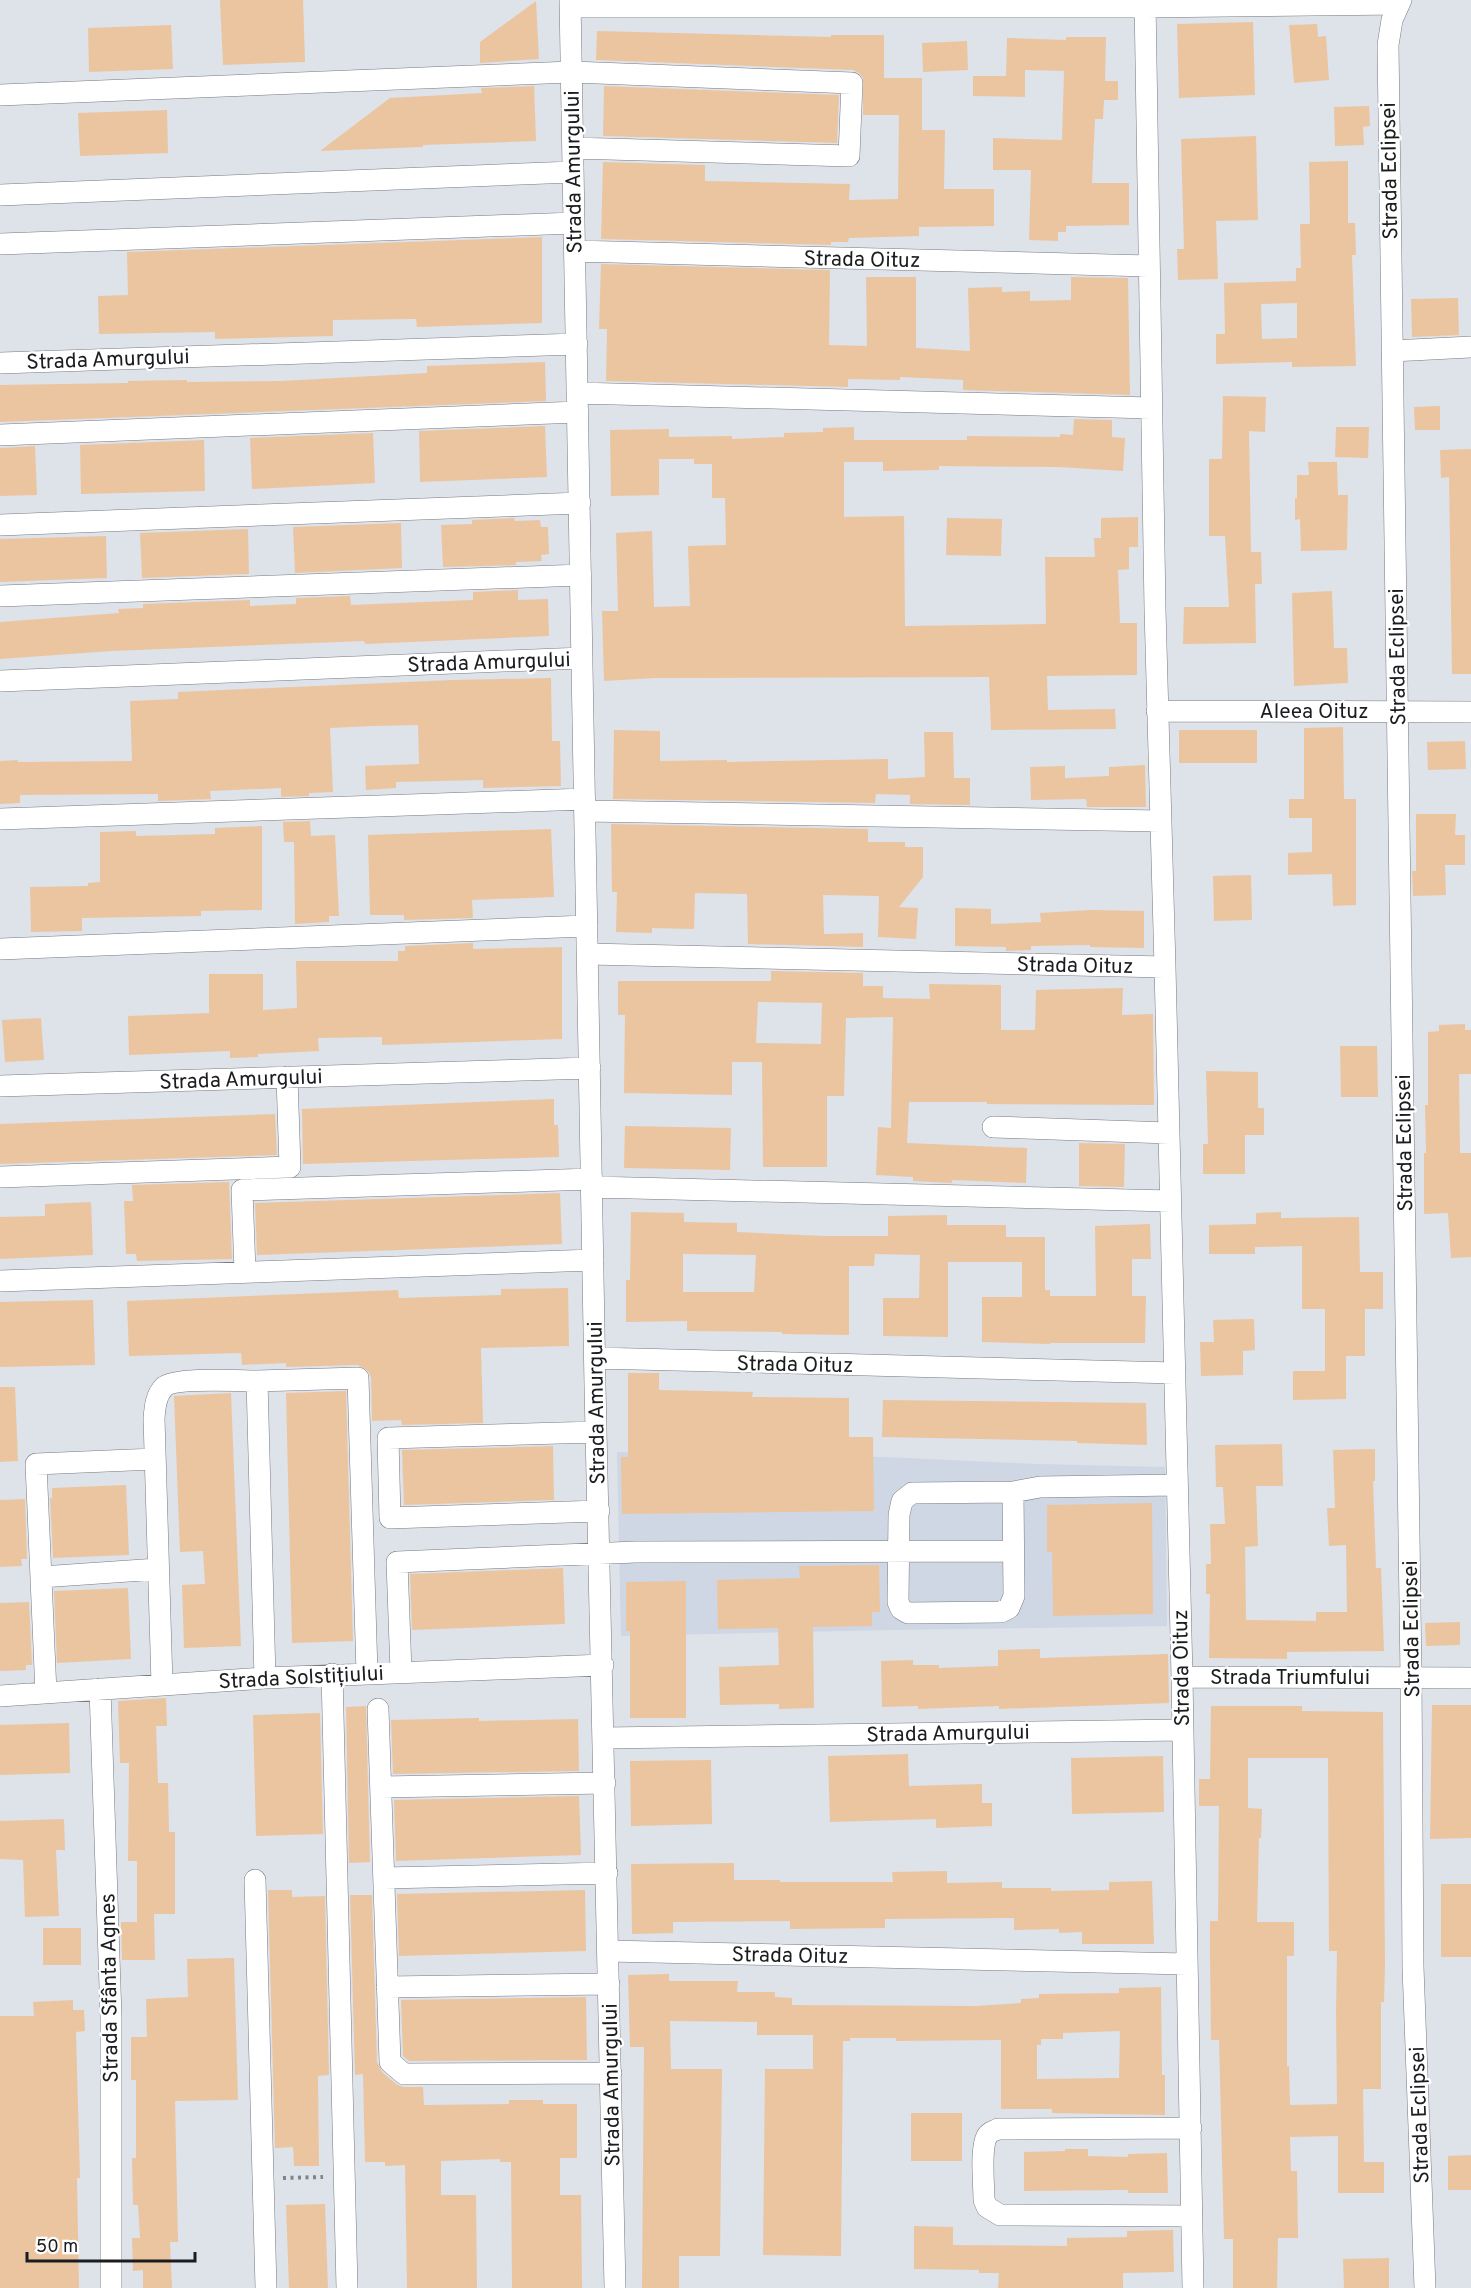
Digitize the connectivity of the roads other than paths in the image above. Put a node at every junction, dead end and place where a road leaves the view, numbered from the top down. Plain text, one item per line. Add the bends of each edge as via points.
1 (1400, 2) edge
2 (571, 4) edge
3 (1145, 4) edge
4 (572, 72) junction
5 (0, 94) edge
6 (573, 148) junction
7 (573, 172) junction
8 (0, 195) edge
9 (574, 217) junction
10 (0, 232) edge
11 (0, 244) edge
12 (575, 251) junction
13 (1149, 266) junction
14 (577, 344) junction
15 (1471, 347) edge
16 (1392, 351) junction
17 (0, 363) edge
18 (578, 403) junction
19 (1151, 408) junction
20 (0, 435) edge
21 (580, 503) junction
22 (0, 525) edge
23 (581, 575) junction
24 (0, 596) edge
25 (582, 658) junction
26 (0, 681) edge
27 (1157, 711) junction
28 (1397, 712) junction
29 (1471, 712) edge
30 (585, 805) junction
31 (0, 819) edge
32 (1160, 821) junction
33 (587, 926) junction
34 (0, 949) edge
35 (588, 954) junction
36 (1166, 967) junction
37 (590, 1068) junction
38 (287, 1077) junction
39 (0, 1086) edge
40 (993, 1126) dead end
41 (1169, 1133) junction
42 (0, 1177) edge
43 (592, 1183) junction
44 (1171, 1201) junction
45 (593, 1260) junction
46 (245, 1272) junction
47 (0, 1281) edge
48 (595, 1359) junction
49 (1175, 1373) junction
50 (257, 1381) junction
51 (596, 1432) junction
52 (155, 1459) junction
53 (1176, 1485) junction
54 (1013, 1492) junction
55 (598, 1512) junction
56 (898, 1551) junction
57 (1013, 1551) junction
58 (600, 1553) junction
59 (158, 1569) junction
60 (41, 1577) junction
61 (603, 1665) junction
62 (401, 1672) junction
63 (367, 1673) junction
64 (332, 1674) junction
65 (1182, 1677) junction
66 (1411, 1677) junction
67 (265, 1678) junction
68 (1471, 1678) edge
69 (162, 1684) junction
70 (100, 1689) junction
71 (46, 1693) junction
72 (0, 1696) edge
73 (378, 1709) dead end
74 (1183, 1730) junction
75 (604, 1738) junction
76 (605, 1783) junction
77 (381, 1787) junction
78 (607, 1873) junction
79 (384, 1878) junction
80 (255, 1880) dead end
81 (608, 1951) junction
82 (1187, 1964) junction
83 (609, 1984) junction
84 (387, 1987) junction
85 (610, 2073) junction
86 (1191, 2128) junction
87 (1192, 2216) junction
88 (111, 2288) edge
89 (266, 2288) edge
90 (347, 2288) edge
91 (615, 2288) edge
92 (1193, 2288) edge
93 (1425, 2288) edge

1 - 3 street
1 - 16 street, Strada Eclipsei via 1390,26 1388,45
2 - 3 street
2 - 4 street, Strada Amurgului
3 - 13 street, Strada Oituz
4 - 5 street
4 - 6 street, Strada Amurgului
4 - 6 street via 852,83 849,156
6 - 7 street, Strada Amurgului
7 - 8 street
7 - 9 street, Strada Amurgului
9 - 10 street
9 - 11 street
9 - 12 street, Strada Amurgului
12 - 13 street, Strada Oituz
12 - 14 street, Strada Amurgului
13 - 19 street, Strada Oituz
14 - 17 street, Strada Amurgului
14 - 18 street, Strada Amurgului
15 - 16 street
16 - 28 street, Strada Eclipsei
18 - 19 street
18 - 20 street
18 - 21 street, Strada Amurgului
19 - 27 street, Strada Oituz
21 - 22 street
21 - 23 street, Strada Amurgului
23 - 24 street
23 - 25 street, Strada Amurgului
25 - 26 street, Strada Amurgului
25 - 30 street, Strada Amurgului
27 - 28 street, Aleea Oituz
27 - 32 street, Strada Oituz
28 - 29 street, Aleea Oituz
28 - 66 street, Strada Eclipsei
30 - 31 street
30 - 32 street
30 - 33 street, Strada Amurgului
32 - 36 street, Strada Oituz
33 - 34 street
33 - 35 street, Strada Amurgului
35 - 36 street, Strada Oituz
35 - 37 street, Strada Amurgului
36 - 41 street, Strada Oituz
37 - 38 street, Strada Amurgului
37 - 43 street, Strada Amurgului
38 - 39 street, Strada Amurgului
38 - 42 street via 290,1167
40 - 41 street
41 - 44 street, Strada Oituz
43 - 44 street
43 - 45 street, Strada Amurgului
43 - 46 street via 242,1190
44 - 49 street, Strada Oituz
45 - 46 street
45 - 48 street, Strada Amurgului
46 - 47 street
48 - 49 street, Strada Oituz
48 - 51 street, Strada Amurgului
49 - 53 street, Strada Oituz
50 - 52 street via 187,1381 162,1388 155,1402
50 - 63 street via 358,1378
50 - 67 street
51 - 55 street, Strada Amurgului
51 - 55 street via 388,1438 390,1518
52 - 59 street
52 - 60 street via 36,1464
53 - 54 street via 1040,1487
53 - 65 street, Strada Oituz
54 - 56 street via 912,1493 902,1500
54 - 57 street
55 - 58 street, Strada Amurgului
56 - 57 street
56 - 57 street via 898,1602 908,1613 1001,1612 1009,1608 1014,1596
56 - 58 street
58 - 61 street, Strada Amurgului
58 - 62 street via 397,1562
59 - 60 street
59 - 69 street
60 - 71 street
61 - 62 street, Strada Solstițiului
61 - 75 street, Strada Amurgului
62 - 63 street, Strada Solstițiului
63 - 64 street, Strada Solstițiului
64 - 67 street, Strada Solstițiului
64 - 90 street
65 - 66 street, Strada Triumfului
65 - 74 street, Strada Oituz
66 - 68 street, Strada Triumfului
66 - 93 street, Strada Eclipsei via 1413,1967
67 - 69 street, Strada Solstițiului
69 - 70 street, Strada Solstițiului
70 - 71 street, Strada Solstițiului
70 - 88 street, Strada Sfânta Agnes via 111,2017
71 - 72 street, Strada Solstițiului
73 - 77 street
74 - 75 street, Strada Amurgului
74 - 82 street, Strada Oituz
75 - 76 street, Strada Amurgului
76 - 77 street
76 - 78 street, Strada Amurgului
77 - 79 street
78 - 79 street
78 - 81 street, Strada Amurgului
79 - 84 street
80 - 89 street
81 - 82 street, Strada Oituz
81 - 83 street, Strada Amurgului
82 - 86 street, Strada Oituz
83 - 84 street
83 - 85 street, Strada Amurgului
84 - 85 street via 390,2062 404,2074
85 - 91 street, Strada Amurgului
86 - 87 street, Strada Oituz
86 - 87 street via 999,2129 986,2137 984,2200 987,2207 1000,2215
87 - 92 street, Strada Oituz

